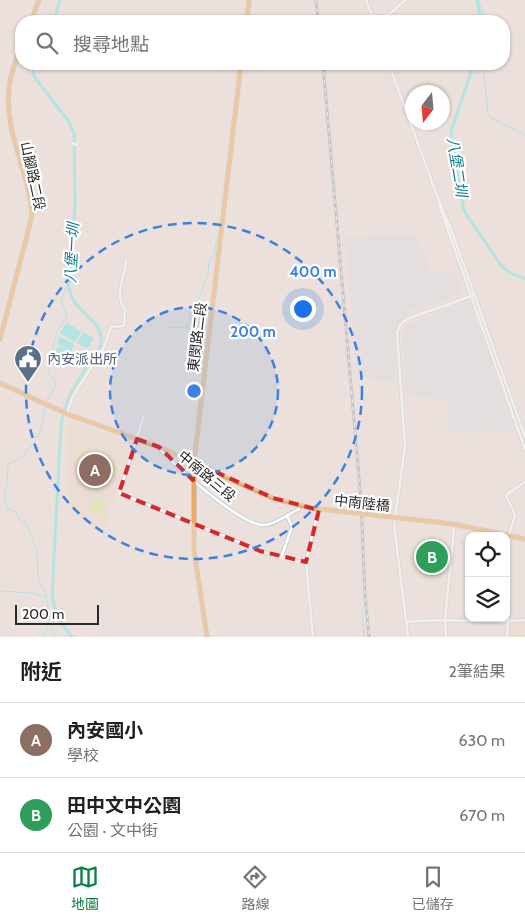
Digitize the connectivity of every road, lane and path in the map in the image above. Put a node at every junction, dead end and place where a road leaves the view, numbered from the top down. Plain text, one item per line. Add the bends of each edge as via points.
1 (39, 0) edge
2 (249, 0) edge
3 (366, 0) edge
4 (405, 0) edge
5 (33, 15) edge
6 (247, 15) edge
7 (372, 15) edge
8 (386, 15) edge
9 (15, 62) edge
10 (240, 70) edge
11 (391, 70) edge
12 (72, 142) dead end
13 (77, 145) dead end
14 (126, 259) dead end
15 (472, 296) junction
16 (0, 339) edge
17 (0, 383) edge
18 (505, 386) junction
19 (67, 414) junction
20 (144, 415) dead end
21 (525, 437) edge
22 (136, 439) junction
23 (524, 445) edge
24 (158, 447) junction
25 (525, 449) edge
26 (194, 462) junction
27 (221, 475) joint
28 (193, 480) junction
29 (525, 482) edge
30 (276, 494) dead end
31 (275, 501) dead end
32 (319, 507) dead end
33 (298, 509) dead end
34 (287, 514) junction
35 (194, 524) junction
36 (454, 528) dead end
37 (489, 532) edge
38 (508, 532) edge
39 (510, 536) edge
40 (525, 539) edge
41 (281, 558) junction
42 (306, 562) junction
43 (445, 620) junction
44 (525, 620) edge
45 (465, 621) edge
46 (406, 622) junction
47 (508, 622) edge
48 (510, 622) edge
49 (207, 637) edge
50 (313, 637) edge
51 (408, 637) edge
52 (446, 637) edge
53 (507, 637) edge

1 - 5 main road
2 - 6 main road
3 - 7 street
4 - 8 street
9 - 16 main road, 山腳路二段 via 8,101 32,212
10 - 26 main road, 東閔路二段
11 - 15 street
12 - 13 street
14 - 19 street via 119,296 125,309 124,326 111,327 104,346 72,398
15 - 18 street
15 - 46 street via 407,319 397,333 404,447 394,525
17 - 19 main road, 中南路三段
18 - 21 street
18 - 23 street
19 - 22 main road, 中南路三段
20 - 22 street
22 - 24 main road, 中南路三段
22 - 35 street via 119,493
23 - 25 street
24 - 26 main road, 中南路三段
24 - 28 street, 中南路三段
26 - 27 main road, 中南路三段
26 - 28 main road, 東閔路二段
27 - 37 main road, 中南陸橋, bridge via 273,498 311,508 453,524
28 - 34 street, 中南路三段 via 220,503 260,526
28 - 35 main road, 東閔路二段
29 - 38 street via 506,495 515,514
30 - 31 street
32 - 42 street
33 - 34 street, 中南路三段
34 - 41 street via 292,527
35 - 41 street
35 - 49 main road, 東閔路二段 via 195,560
36 - 43 street
39 - 40 main road
41 - 42 street
42 - 50 street
43 - 45 street
43 - 46 street
43 - 52 street
44 - 48 street
46 - 51 street
47 - 53 street

